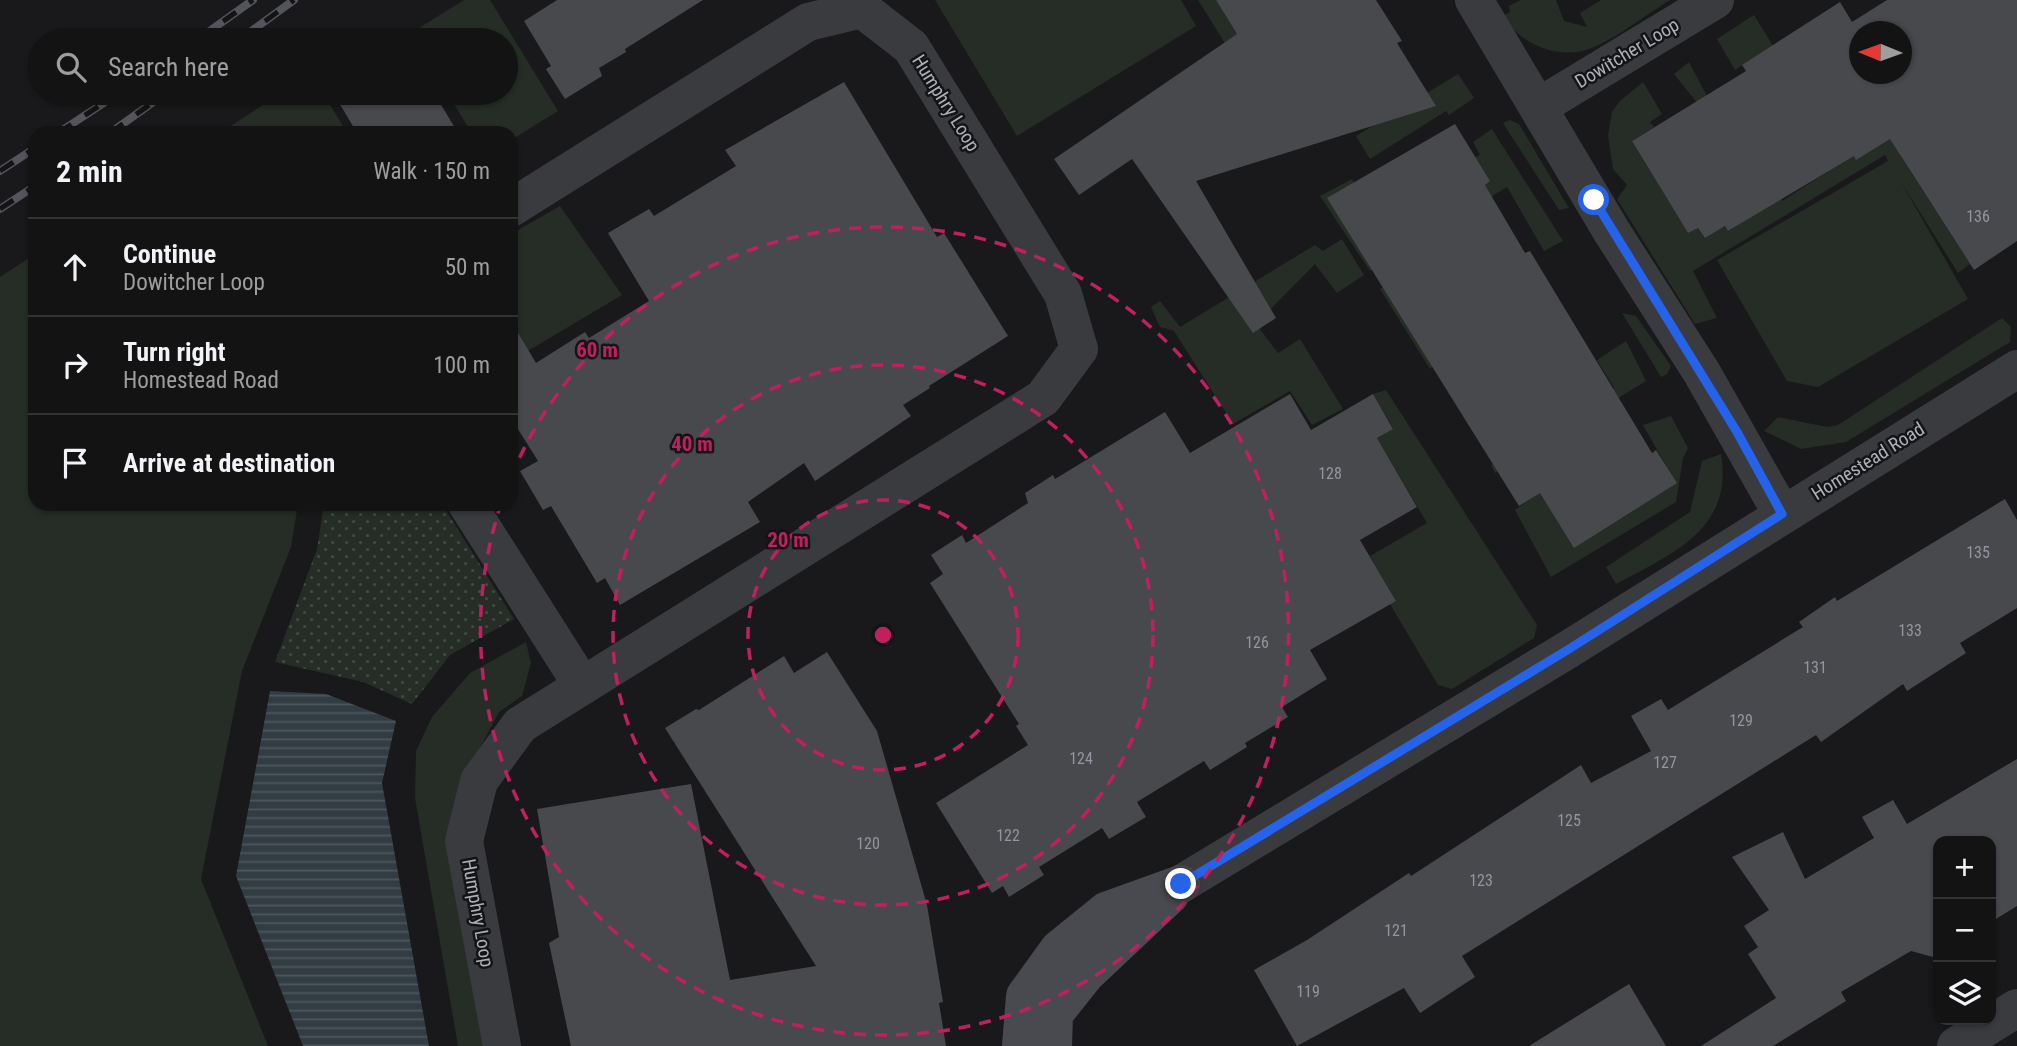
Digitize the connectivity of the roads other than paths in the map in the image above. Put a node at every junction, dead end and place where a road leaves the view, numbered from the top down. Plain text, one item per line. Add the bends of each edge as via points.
1 (1474, 0) edge
2 (1715, 0) edge
3 (1540, 106) junction
4 (518, 204) edge
5 (2017, 369) edge
6 (471, 511) edge
7 (1782, 514) junction
8 (582, 685) junction
9 (1181, 884) junction
10 (2017, 1009) edge
11 (502, 1046) edge
12 (1021, 1046) edge
13 (1053, 1046) edge
14 (1955, 1046) edge

1 - 3 street
2 - 3 street, Dowitcher Loop
3 - 7 street
4 - 8 street, Humphry Loop via 808,22 862,9 911,47 1063,293 1079,349 1043,398
5 - 7 street, Homestead Road
6 - 8 street
7 - 9 street, Homestead Road
8 - 11 street, Humphry Loop via 520,725 479,781 464,841
9 - 12 street, Homestead Road via 1106,911 1059,949 1026,996
9 - 13 street, Homestead Road via 1086,974 1054,1014
10 - 14 street

